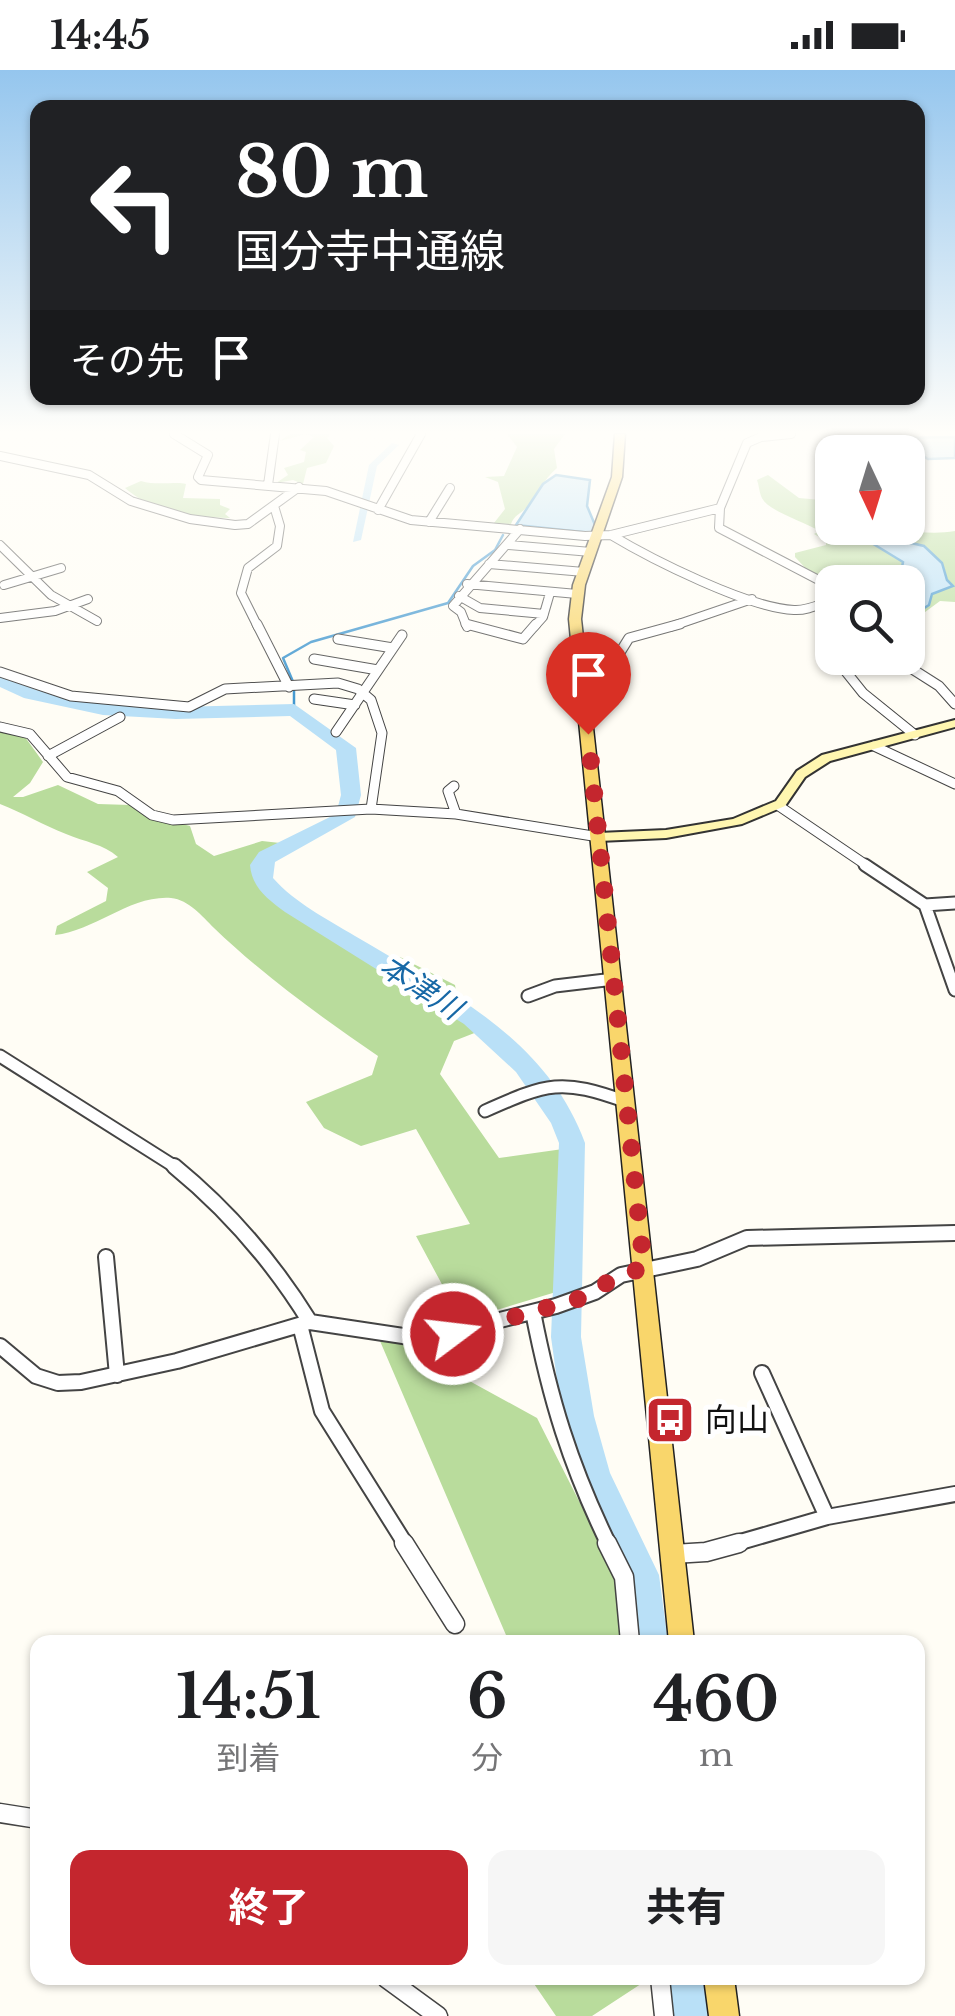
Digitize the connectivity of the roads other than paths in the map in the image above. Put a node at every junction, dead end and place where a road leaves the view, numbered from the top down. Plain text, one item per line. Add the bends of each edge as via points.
1 (280, 525) edge
2 (466, 525) edge
3 (604, 525) edge
4 (659, 525) edge
5 (719, 525) edge
6 (520, 529) junction
7 (600, 541) junction
8 (509, 545) junction
9 (1, 546) edge
10 (13, 558) junction
11 (0, 562) edge
12 (489, 564) junction
13 (61, 568) dead end
14 (584, 572) junction
15 (35, 576) junction
16 (815, 578) edge
17 (467, 584) junction
18 (4, 585) dead end
19 (550, 593) junction
20 (577, 594) junction
21 (459, 596) junction
22 (88, 599) dead end
23 (752, 599) junction
24 (815, 605) edge
25 (67, 607) junction
26 (544, 614) junction
27 (0, 618) edge
28 (97, 621) dead end
29 (402, 634) dead end
30 (338, 639) dead end
31 (393, 648) junction
32 (314, 659) dead end
33 (599, 667) dead end
34 (378, 670) junction
35 (0, 672) edge
36 (847, 675) edge
37 (922, 675) edge
38 (292, 687) junction
39 (363, 693) junction
40 (314, 698) dead end
41 (955, 704) edge
42 (355, 705) junction
43 (120, 717) dead end
44 (955, 723) edge
45 (0, 727) edge
46 (336, 732) dead end
47 (915, 735) junction
48 (874, 746) junction
49 (48, 756) junction
50 (955, 784) edge
51 (454, 786) dead end
52 (778, 806) junction
53 (371, 809) junction
54 (456, 814) junction
55 (599, 837) junction
56 (955, 904) edge
57 (925, 905) junction
58 (614, 979) junction
59 (955, 990) edge
60 (528, 996) dead end
61 (0, 1056) edge
62 (626, 1102) junction
63 (486, 1111) dead end
64 (953, 1236) edge
65 (106, 1257) dead end
66 (644, 1268) junction
67 (533, 1312) junction
68 (305, 1323) junction
69 (0, 1346) edge
70 (762, 1373) dead end
71 (117, 1374) junction
72 (955, 1494) edge
73 (827, 1517) junction
74 (673, 1554) junction
75 (456, 1624) dead end
76 (629, 1635) edge
77 (681, 1635) edge
78 (0, 1812) edge
79 (30, 1818) edge
80 (396, 1985) edge
81 (661, 1985) edge
82 (720, 1985) edge
83 (438, 2016) edge
84 (664, 2016) edge
85 (724, 2016) edge

1 - 38 street via 277,546 248,568 241,592
2 - 6 street
3 - 7 main road
4 - 7 street
5 - 16 street
6 - 7 street
6 - 8 street
7 - 8 street
7 - 14 main road
7 - 23 street
8 - 12 street
9 - 10 street
10 - 11 street
10 - 15 street
12 - 14 street
12 - 17 street
13 - 15 street
14 - 20 main road
15 - 18 street
15 - 25 street
17 - 19 street
17 - 21 street
19 - 20 street
19 - 26 street
20 - 55 main road
21 - 26 street via 480,608
21 - 26 street via 453,606 467,627 523,640
22 - 25 street
23 - 24 street via 795,610
23 - 33 street via 628,638 611,667
25 - 27 street
25 - 28 street
29 - 31 street
30 - 31 street
31 - 34 street
32 - 34 street
34 - 39 street
35 - 38 street via 71,696 188,707 224,689
36 - 47 street
37 - 41 street
38 - 39 street via 338,682
39 - 42 street
39 - 53 street via 377,706 383,736
40 - 42 street
42 - 46 street
43 - 49 street
44 - 47 street
45 - 49 street via 30,734
47 - 48 street
48 - 50 street
48 - 52 street via 853,747 807,768
49 - 53 street via 66,778 118,791 152,815 173,820
51 - 54 street via 448,791
52 - 55 street via 666,834
52 - 57 street
53 - 54 street
54 - 55 street
55 - 58 main road
56 - 57 street
57 - 59 street
58 - 60 street
58 - 62 main road
61 - 68 street via 160,1154 210,1195 276,1266
62 - 63 street via 578,1084 548,1083
62 - 66 main road
64 - 66 street via 770,1234 697,1259
65 - 71 street
66 - 67 street
66 - 74 main road
67 - 68 street via 423,1339
67 - 76 street via 549,1396 578,1479 624,1576
68 - 71 street
68 - 75 street via 322,1411
69 - 71 street via 36,1376 58,1383
70 - 73 street
72 - 73 street
73 - 74 street via 706,1552
74 - 77 main road
78 - 79 street
80 - 83 street
81 - 84 street
82 - 85 main road

